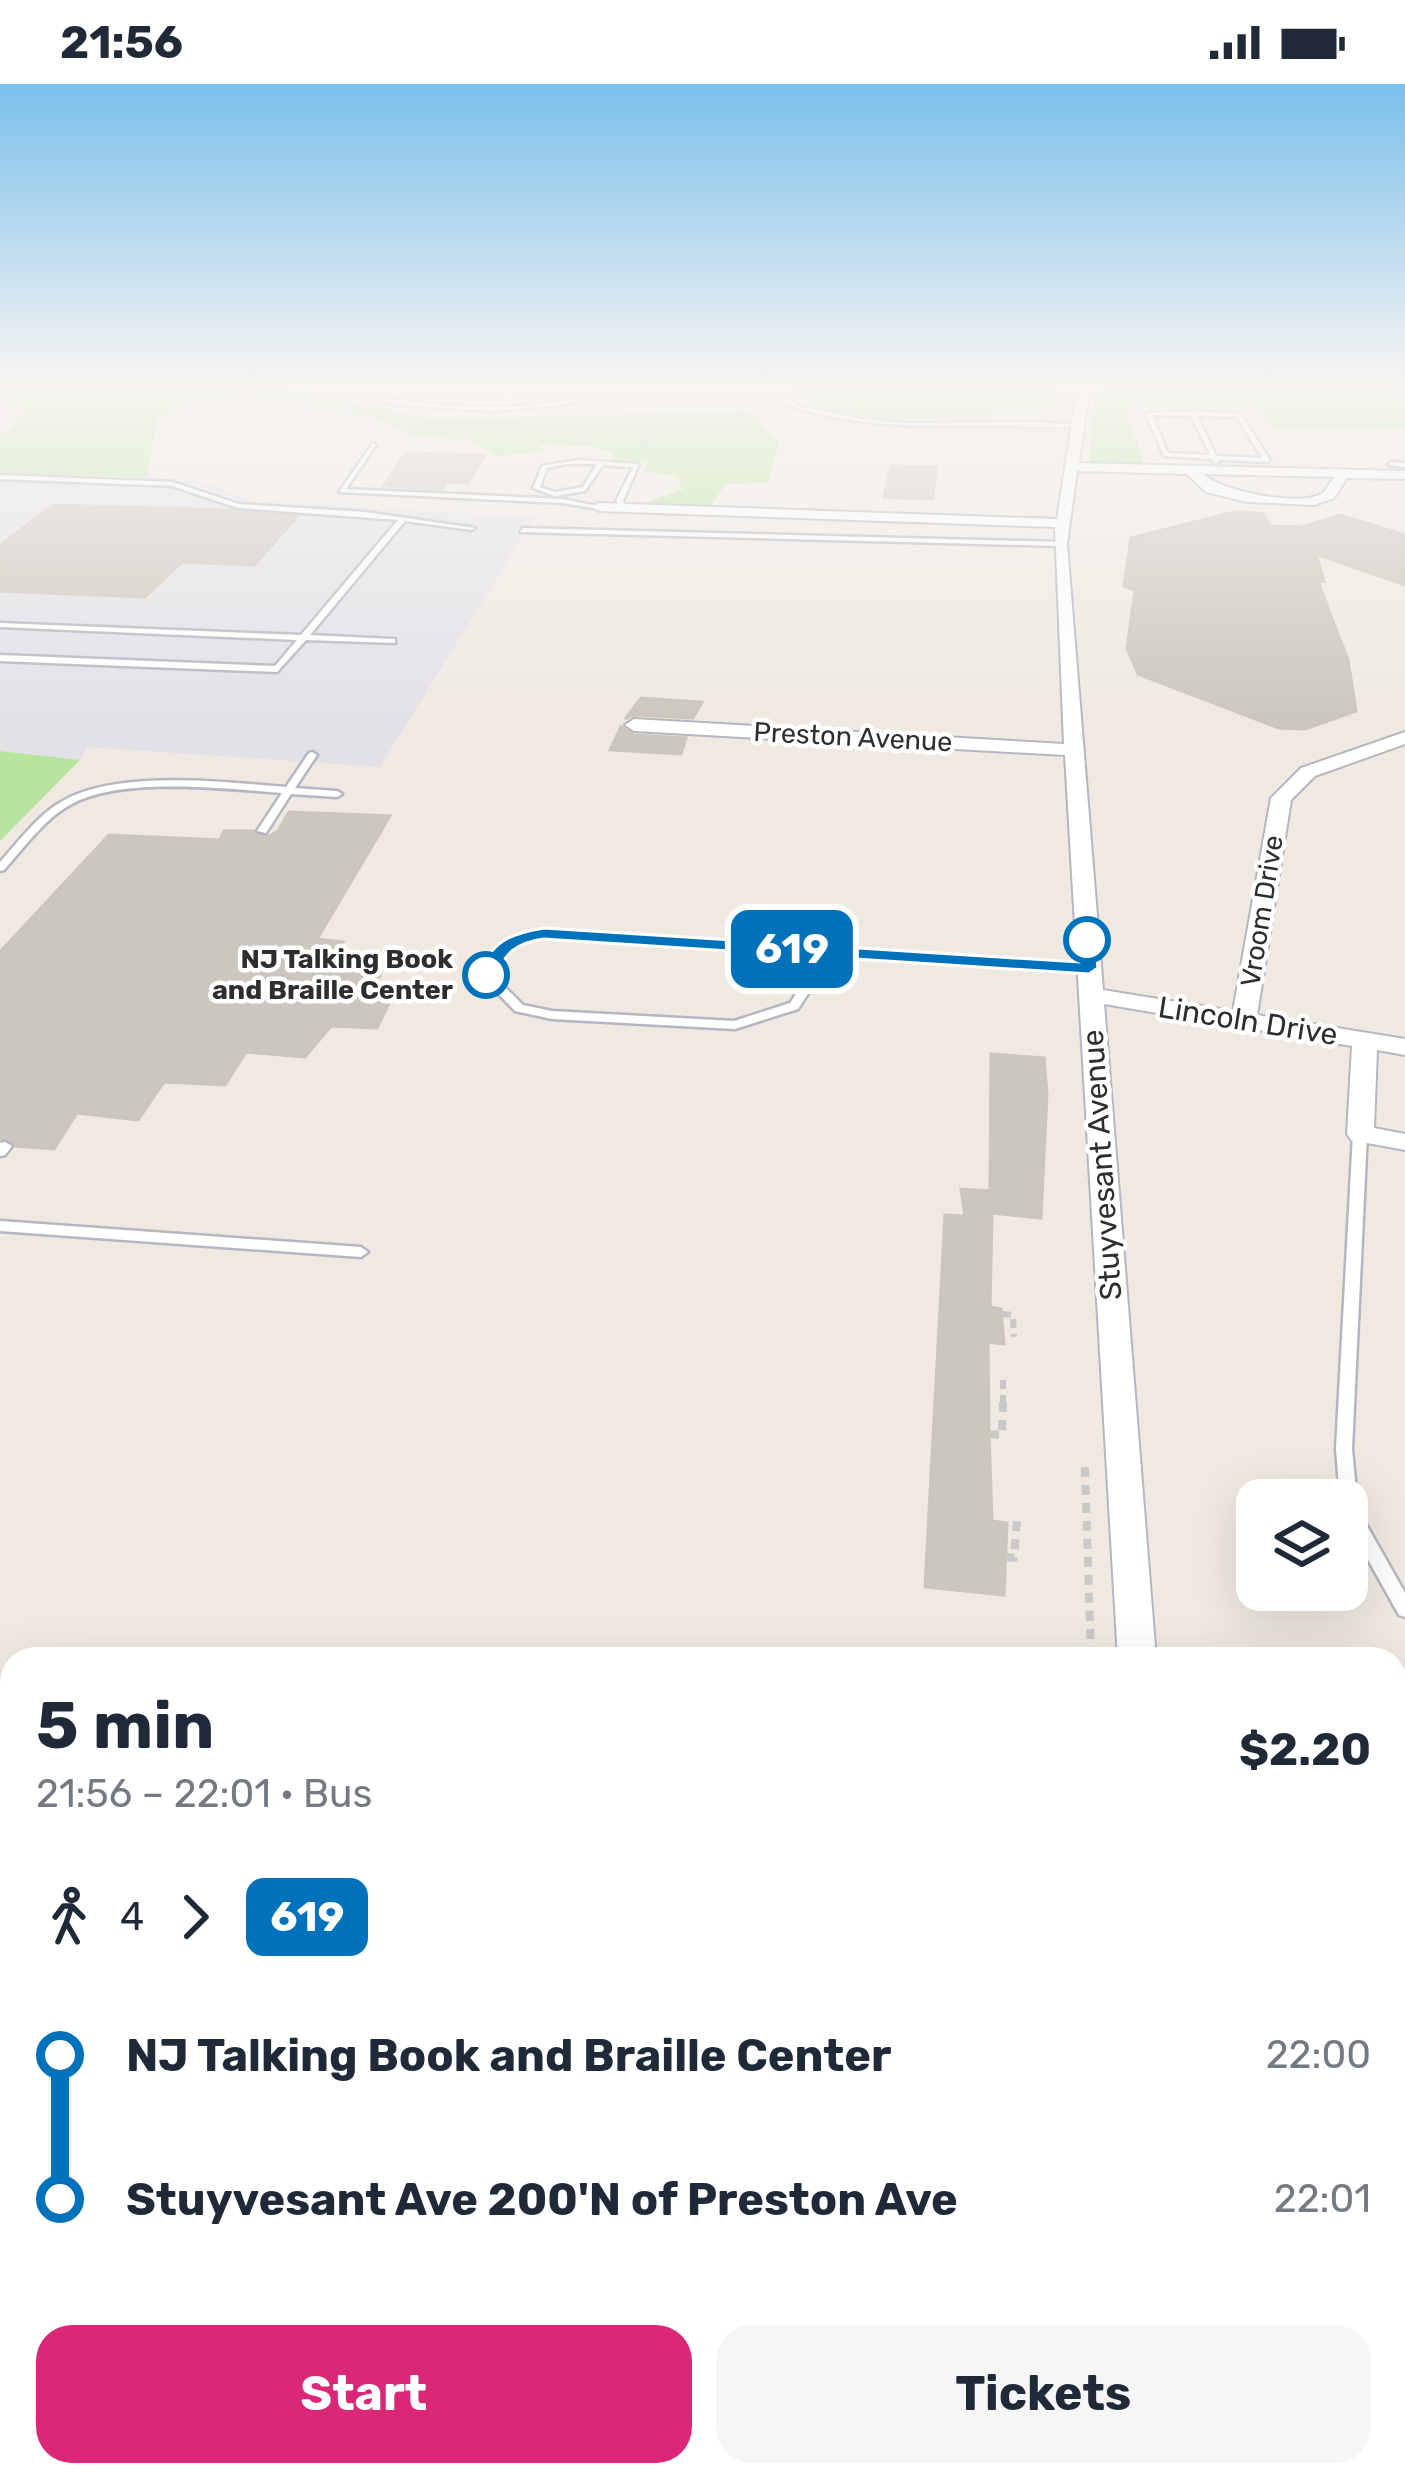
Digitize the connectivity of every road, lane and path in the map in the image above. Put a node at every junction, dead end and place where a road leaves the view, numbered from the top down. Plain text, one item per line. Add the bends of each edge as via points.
1 (208, 496) edge
2 (504, 496) edge
3 (558, 496) edge
4 (568, 496) edge
5 (621, 496) edge
6 (1066, 496) edge
7 (1239, 496) edge
8 (1327, 496) edge
9 (563, 498) junction
10 (599, 508) joint
11 (625, 508) junction
12 (403, 519) junction
13 (1062, 523) junction
14 (471, 528) dead end
15 (523, 530) dead end
16 (1060, 544) junction
17 (0, 625) edge
18 (304, 637) junction
19 (392, 640) dead end
20 (0, 658) edge
21 (634, 725) dead end
22 (1405, 737) edge
23 (1073, 750) junction
24 (312, 755) dead end
25 (290, 792) junction
26 (337, 794) dead end
27 (262, 831) dead end
28 (0, 868) edge
29 (811, 950) junction
30 (1089, 981) junction
31 (1244, 1020) junction
32 (1365, 1040) junction
33 (1405, 1047) edge
34 (1360, 1134) junction
35 (1405, 1142) edge
36 (0, 1226) edge
37 (362, 1252) dead end
38 (1002, 1314) dead end
39 (1014, 1337) dead end
40 (1003, 1379) dead end
41 (989, 1434) dead end
42 (1016, 1521) dead end
43 (1006, 1557) dead end
44 (1405, 1610) edge
45 (1136, 1647) edge

1 - 12 lane via 238,506
2 - 9 lane
3 - 9 lane
4 - 9 lane
5 - 11 lane
6 - 13 street, Stuyvesant Avenue
7 - 8 street
9 - 10 lane
10 - 11 street
11 - 13 street
12 - 14 lane
12 - 18 lane
13 - 16 street, Stuyvesant Avenue
15 - 16 lane
16 - 23 street, Stuyvesant Avenue
17 - 18 lane
18 - 19 lane
18 - 20 lane via 277,669
21 - 23 street, Preston Avenue
22 - 31 street, Vroom Drive via 1308,772 1281,798
23 - 30 street, Stuyvesant Avenue
24 - 25 lane
25 - 26 lane
25 - 27 lane
25 - 28 lane via 157,785 93,792 70,800
29 - 29 lane via 544,933 514,938 486,975 519,1008 552,1015 735,1025 794,1006 807,986
29 - 30 lane
30 - 31 street, Lincoln Drive
30 - 45 street, Stuyvesant Avenue
31 - 32 street, Lincoln Drive
32 - 33 street, Lincoln Drive
32 - 34 street
34 - 35 street
34 - 44 lane via 1344,1449 1349,1510
36 - 37 lane
38 - 39 path via 1013,1316
40 - 41 path via 1002,1435
42 - 43 path via 1014,1558

